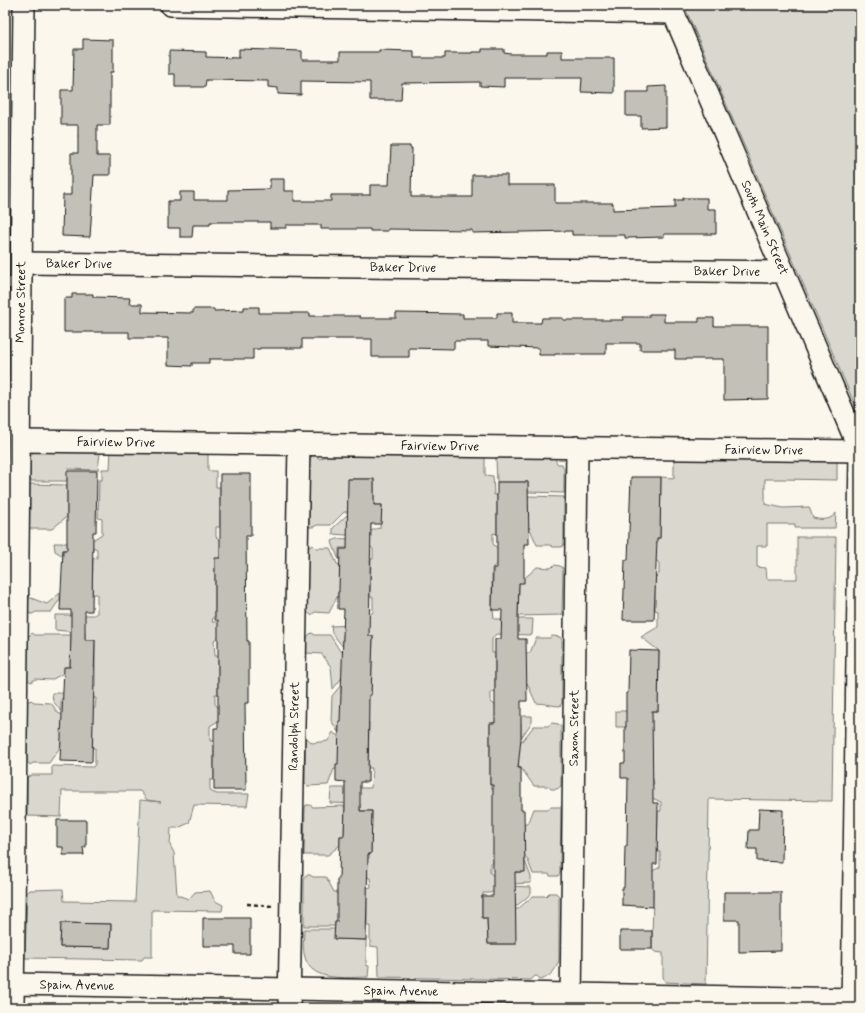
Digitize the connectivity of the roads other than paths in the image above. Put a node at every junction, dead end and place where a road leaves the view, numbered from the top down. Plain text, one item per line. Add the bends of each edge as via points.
1 (24, 5) edge
2 (171, 5) edge
3 (671, 9) edge
4 (22, 263) junction
5 (784, 272) junction
6 (14, 283) edge
7 (20, 441) junction
8 (299, 444) junction
9 (577, 447) junction
10 (860, 451) edge
11 (9, 920) edge
12 (13, 984) junction
13 (289, 999) edge
14 (571, 1001) edge
15 (855, 1002) edge
16 (13, 1008) edge

1 - 4 street, Monroe Street
2 - 3 street
3 - 5 street, South Main Street
4 - 5 street, Baker Drive
4 - 6 street, Monroe Street
5 - 10 street, South Main Street
6 - 7 street, Monroe Street
7 - 8 street, Fairview Drive
7 - 11 street, Monroe Street
8 - 9 street, Fairview Drive
8 - 13 street, Randolph Street
9 - 10 street, Fairview Drive
9 - 14 street, Saxon Street
10 - 15 street
11 - 12 street, Monroe Street
12 - 13 street, Spain Avenue
12 - 16 street, Monroe Street
13 - 14 street, Spain Avenue
14 - 15 street, Spain Avenue

